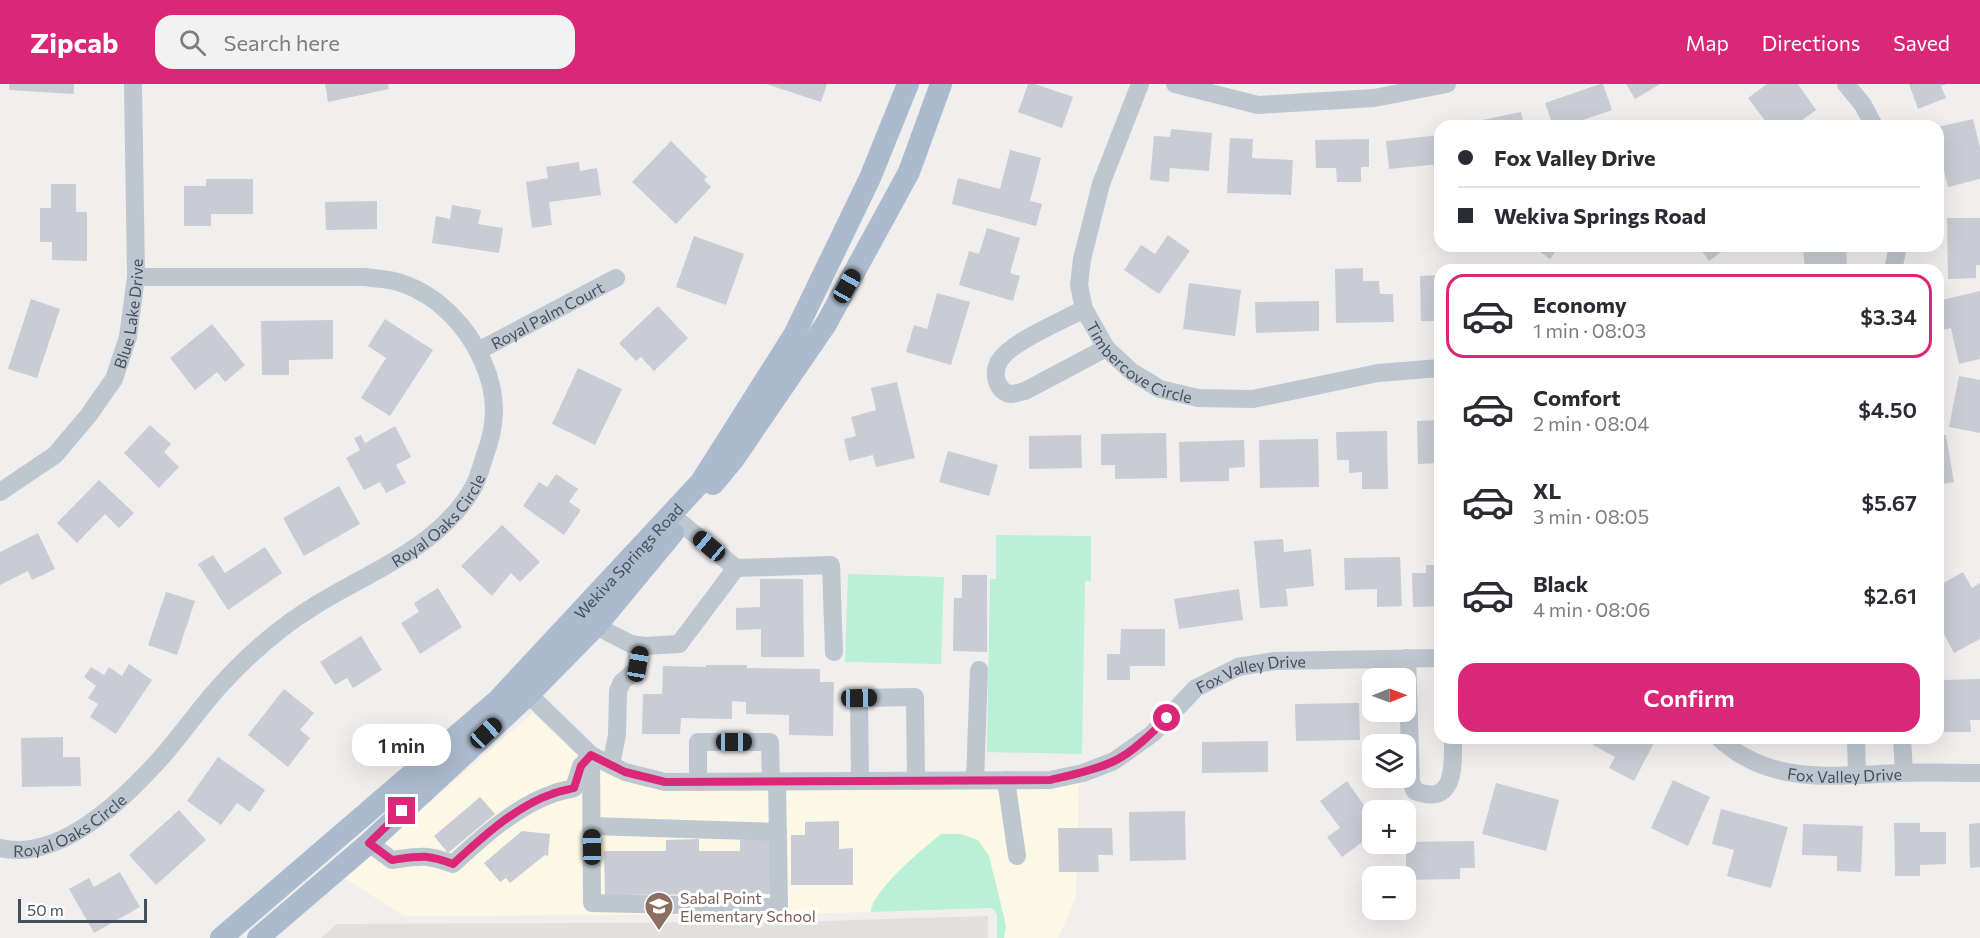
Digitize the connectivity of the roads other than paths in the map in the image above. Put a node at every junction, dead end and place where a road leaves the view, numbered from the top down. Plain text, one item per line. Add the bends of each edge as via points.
1 (133, 84) edge
2 (908, 84) edge
3 (941, 84) edge
4 (1140, 84) edge
5 (1175, 84) edge
6 (1447, 84) edge
7 (1846, 84) edge
8 (1871, 120) edge
9 (136, 277) junction
10 (616, 278) dead end
11 (1084, 309) junction
12 (1106, 348) junction
13 (478, 351) junction
14 (1434, 368) edge
15 (0, 492) edge
16 (681, 523) junction
17 (736, 568) junction
18 (596, 626) junction
19 (641, 646) junction
20 (834, 652) dead end
21 (1407, 658) junction
22 (1434, 658) edge
23 (979, 670) dead end
24 (522, 688) junction
25 (1453, 744) edge
26 (1726, 744) edge
27 (1856, 744) edge
28 (1902, 744) edge
29 (591, 755) junction
30 (611, 765) junction
31 (1904, 772) junction
32 (1980, 773) edge
33 (1857, 775) junction
34 (975, 780) junction
35 (1006, 780) junction
36 (774, 781) junction
37 (860, 781) junction
38 (916, 781) junction
39 (698, 782) junction
40 (591, 826) junction
41 (778, 832) junction
42 (369, 843) junction
43 (0, 848) edge
44 (1017, 856) dead end
45 (268, 935) edge
46 (222, 938) edge

1 - 9 street, Blue Lake Drive
2 - 24 main road, Wekiva Springs Road via 870,178 794,334 701,482
3 - 16 main road, Wekiva Springs Road via 909,172 826,324 733,460
4 - 11 street, Timbercove Circle via 1101,184 1084,249 1079,285
5 - 6 street via 1258,105 1374,98
7 - 8 street
9 - 13 street, Royal Oaks Circle via 365,277 401,283 429,297 457,319
9 - 15 street, Blue Lake Drive via 128,337 114,379 55,455
10 - 13 street, Royal Palm Court
11 - 12 street, Timbercove Circle
11 - 12 street via 1014,346 1000,360 997,384 1003,392 1025,391
12 - 14 street, Timbercove Circle via 1132,372 1160,389 1198,398 1253,399 1378,373
13 - 43 street, Royal Oaks Circle via 491,381 495,406 490,442 474,487 445,524 392,564 315,606 267,641 220,686 159,760 118,801 74,834 37,849
16 - 17 street
16 - 18 main road, Wekiva Springs Road
17 - 19 street via 679,644
17 - 20 street via 831,565
18 - 19 street
18 - 24 main road, Wekiva Springs Road
19 - 30 street via 636,670 618,691 617,735
21 - 22 street, Fox Valley Drive
21 - 25 street via 1411,782 1415,791 1426,796 1445,789 1451,778
21 - 35 street, Fox Valley Drive via 1274,661 1238,667 1196,688 1152,734 1114,761 1050,780
23 - 34 street
24 - 29 street, Fox Valley Drive
24 - 42 main road, Wekiva Springs Road
24 - 46 main road, Wekiva Springs Road via 498,700
26 - 33 street, Fox Valley Drive via 1768,769 1805,776
27 - 33 street
28 - 31 street
29 - 30 street, Fox Valley Drive
29 - 40 street
29 - 42 street via 581,766 574,788 551,794 519,811 453,864 420,856 392,860
30 - 39 street, Fox Valley Drive via 665,782
31 - 32 street, Fox Valley Drive
31 - 33 street, Fox Valley Drive
34 - 35 street, Fox Valley Drive
34 - 38 street, Fox Valley Drive
35 - 44 street
36 - 37 street, Fox Valley Drive
36 - 39 street, Fox Valley Drive
36 - 39 street via 770,742 698,742
36 - 41 street
37 - 38 street, Fox Valley Drive
37 - 38 street via 859,698 915,697
40 - 41 street
40 - 41 street via 592,903 779,907
42 - 45 main road, Wekiva Springs Road

